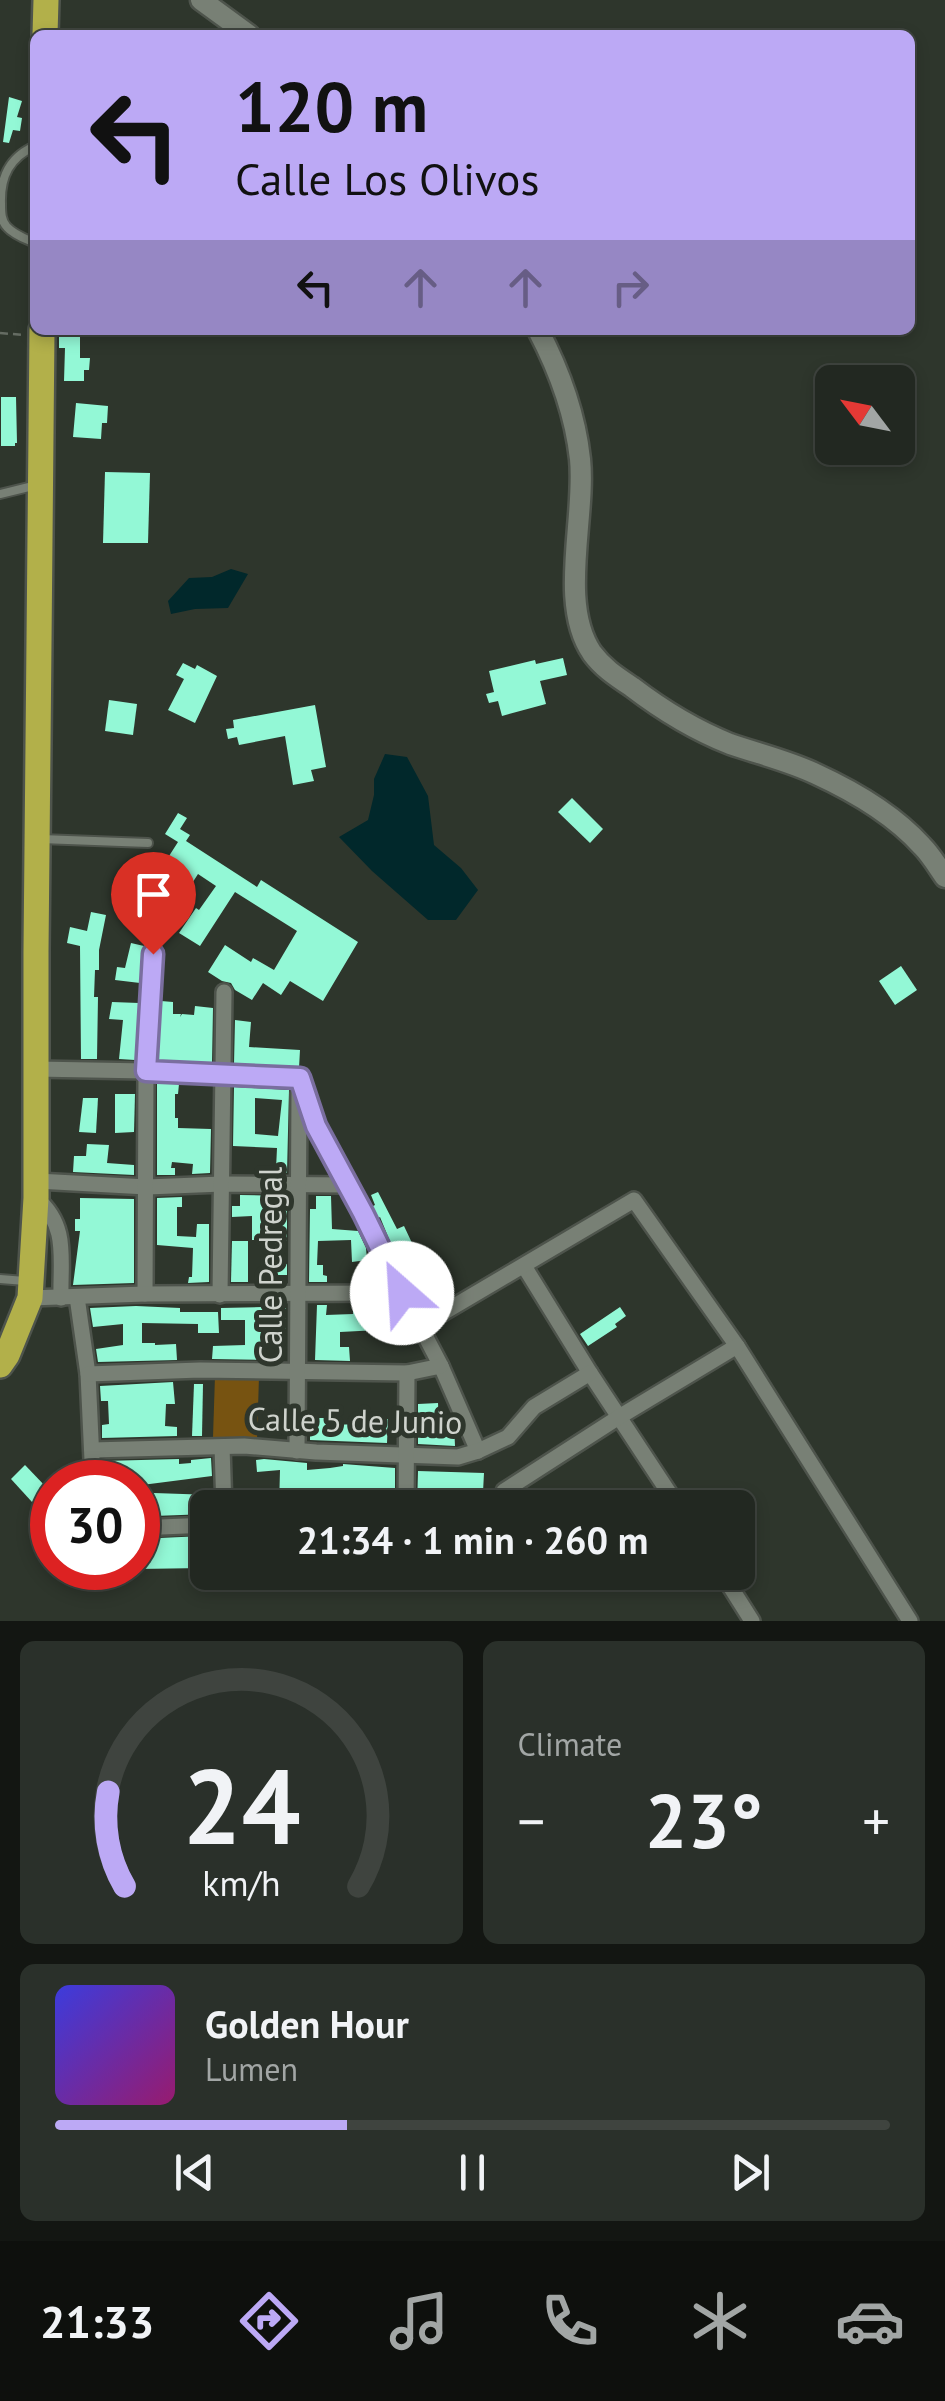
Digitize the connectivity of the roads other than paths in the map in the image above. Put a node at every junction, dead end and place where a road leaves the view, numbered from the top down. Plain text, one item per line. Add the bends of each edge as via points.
1 (46, 0) edge
2 (200, 0) edge
3 (45, 30) edge
4 (242, 30) edge
5 (30, 148) edge
6 (30, 240) edge
7 (42, 335) edge
8 (540, 335) edge
9 (42, 484) junction
10 (0, 494) edge
11 (36, 839) junction
12 (148, 843) dead end
13 (945, 876) edge
14 (153, 954) dead end
15 (224, 992) dead end
16 (36, 1069) junction
17 (146, 1071) junction
18 (224, 1074) junction
19 (300, 1078) junction
20 (222, 1184) junction
21 (298, 1185) junction
22 (348, 1185) junction
23 (147, 1187) junction
24 (36, 1190) junction
25 (524, 1266) junction
26 (0, 1279) edge
27 (31, 1290) junction
28 (402, 1293) junction
29 (144, 1294) junction
30 (298, 1294) junction
31 (220, 1295) junction
32 (69, 1297) junction
33 (419, 1327) junction
34 (737, 1346) junction
35 (0, 1365) edge
36 (441, 1366) junction
37 (298, 1372) junction
38 (590, 1373) junction
39 (88, 1374) junction
40 (407, 1374) junction
41 (620, 1417) junction
42 (222, 1447) junction
43 (92, 1450) junction
44 (297, 1451) junction
45 (478, 1451) junction
46 (408, 1456) junction
47 (92, 1460) edge
48 (223, 1490) edge
49 (407, 1490) edge
50 (506, 1490) edge
51 (667, 1490) edge
52 (160, 1527) edge
53 (190, 1527) edge
54 (732, 1590) edge
55 (752, 1621) edge
56 (910, 1621) edge

1 - 3 highway
2 - 4 street
5 - 6 lane via 11,162 0,197 3,222
7 - 9 highway
8 - 13 street via 562,379 580,458 575,600 591,651 605,668 687,724 858,797 896,822
9 - 10 lane
9 - 11 highway
11 - 12 lane
11 - 16 highway
14 - 17 street
15 - 18 street
16 - 17 street
16 - 24 highway
17 - 18 street
17 - 23 street
18 - 19 street
18 - 20 street
19 - 21 street, Calle Pedregal
19 - 22 street via 316,1126
20 - 21 street
20 - 23 street
20 - 31 street
21 - 22 street
21 - 30 street, Calle Pedregal
22 - 28 street
23 - 24 street
23 - 29 street
24 - 27 highway
24 - 32 street via 56,1221
25 - 33 street
25 - 34 street via 634,1200
25 - 38 street
26 - 27 lane
27 - 32 street
27 - 35 highway
28 - 30 street
28 - 33 street
29 - 31 street
29 - 32 street
30 - 31 street
30 - 37 street, Calle Pedregal
32 - 39 street
33 - 36 street
34 - 41 street
34 - 56 street
36 - 40 street
36 - 45 street
37 - 39 street
37 - 40 street
37 - 44 street, Calle Pedregal
38 - 41 street
38 - 45 street, Calle 5 de Junio via 534,1407 508,1437
39 - 43 street
40 - 46 street
41 - 50 street
41 - 51 street
42 - 43 street, Calle 5 de Junio
42 - 44 street, Calle 5 de Junio
42 - 48 street
43 - 47 street
44 - 46 street, Calle 5 de Junio
45 - 46 street, Calle 5 de Junio
46 - 49 street
52 - 53 street
54 - 55 street

